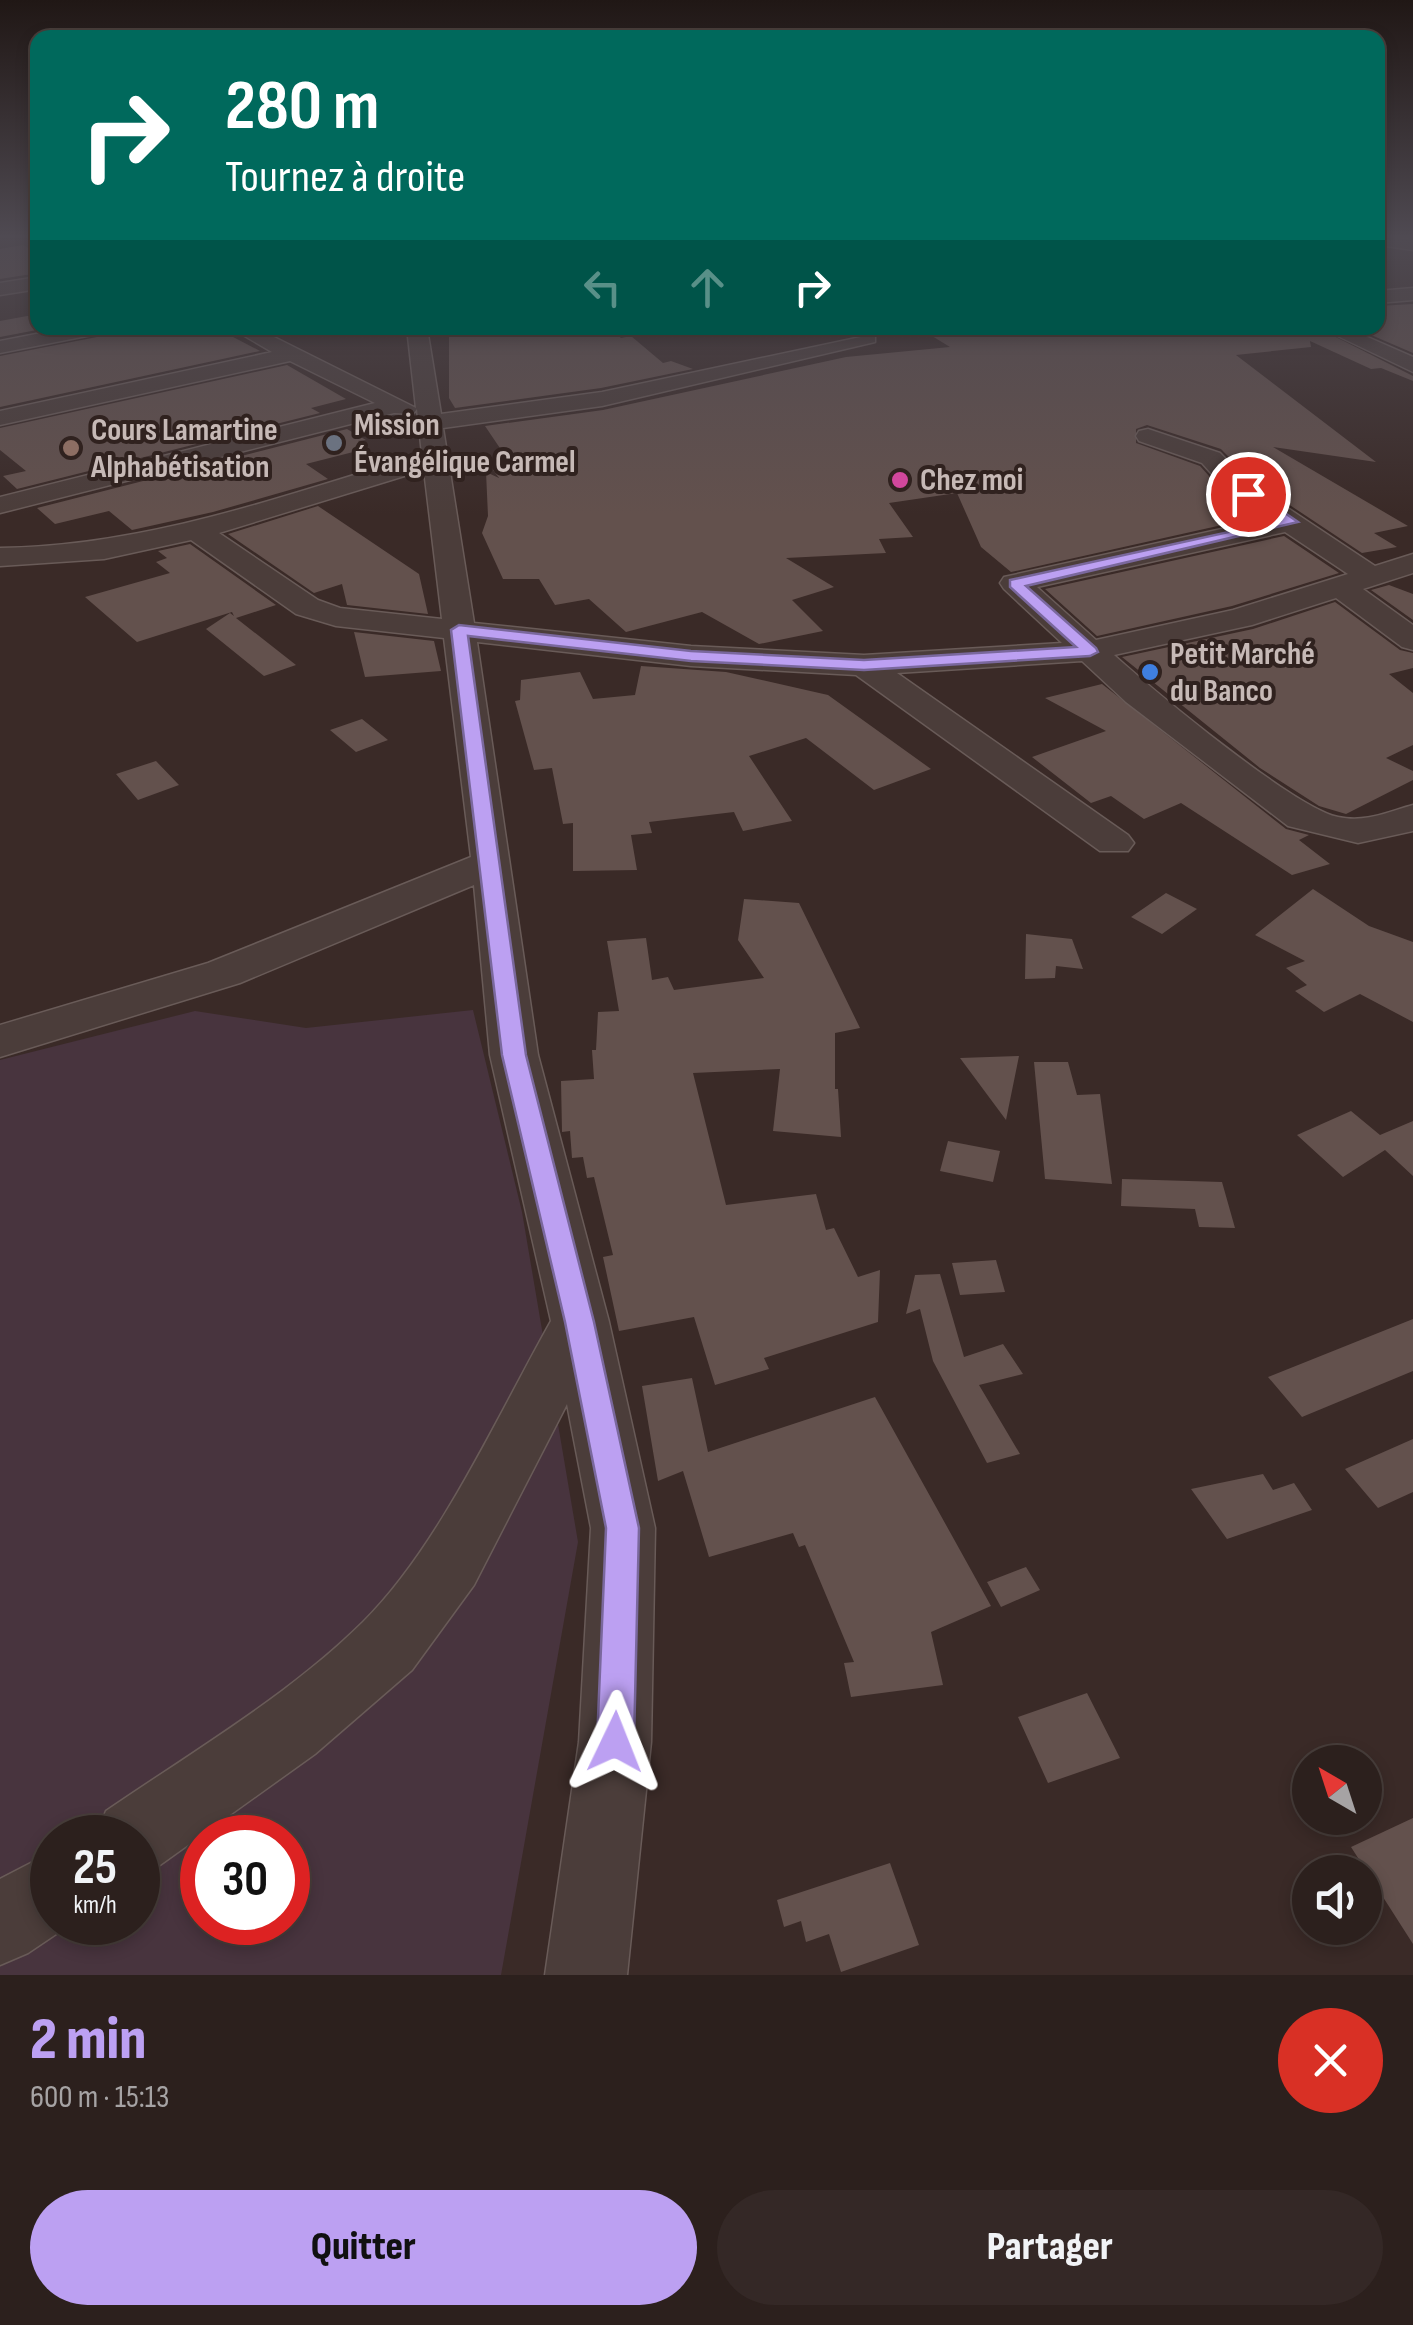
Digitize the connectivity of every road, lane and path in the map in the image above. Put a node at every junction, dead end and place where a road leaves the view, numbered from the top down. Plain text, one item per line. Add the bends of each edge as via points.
1 (61, 335) edge
2 (255, 335) edge
3 (417, 335) edge
4 (863, 335) edge
5 (1346, 335) edge
6 (0, 347) edge
7 (292, 354) junction
8 (1413, 366) edge
9 (0, 418) edge
10 (420, 426) junction
11 (1148, 436) dead end
12 (0, 505) edge
13 (1290, 522) junction
14 (195, 529) junction
15 (0, 557) edge
16 (1413, 563) edge
17 (1355, 582) junction
18 (459, 630) junction
19 (1413, 640) edge
20 (1090, 652) junction
21 (864, 665) junction
22 (1413, 817) edge
23 (1114, 844) dead end
24 (492, 863) junction
25 (0, 1041) edge
26 (580, 1322) junction
27 (160, 1819) edge
28 (30, 1905) edge
29 (0, 1925) edge
30 (586, 1975) edge

1 - 6 street
2 - 7 street
3 - 10 street
4 - 10 street via 868,338 602,399
5 - 8 street
7 - 9 street
7 - 10 street
10 - 12 street
10 - 14 street
10 - 18 street
11 - 13 street via 1211,458 1238,487
13 - 17 street
13 - 20 street via 1015,584
14 - 15 street via 92,550
14 - 18 street via 320,612
16 - 17 street
17 - 19 street
17 - 20 street via 1241,618
18 - 21 street via 691,656
18 - 24 street
20 - 21 street
20 - 22 street via 1302,818 1368,833
21 - 23 street
24 - 25 street via 224,973
24 - 26 street via 514,1055
26 - 27 street via 451,1562 388,1646 290,1728
26 - 30 street via 623,1528 615,1742
28 - 29 street

